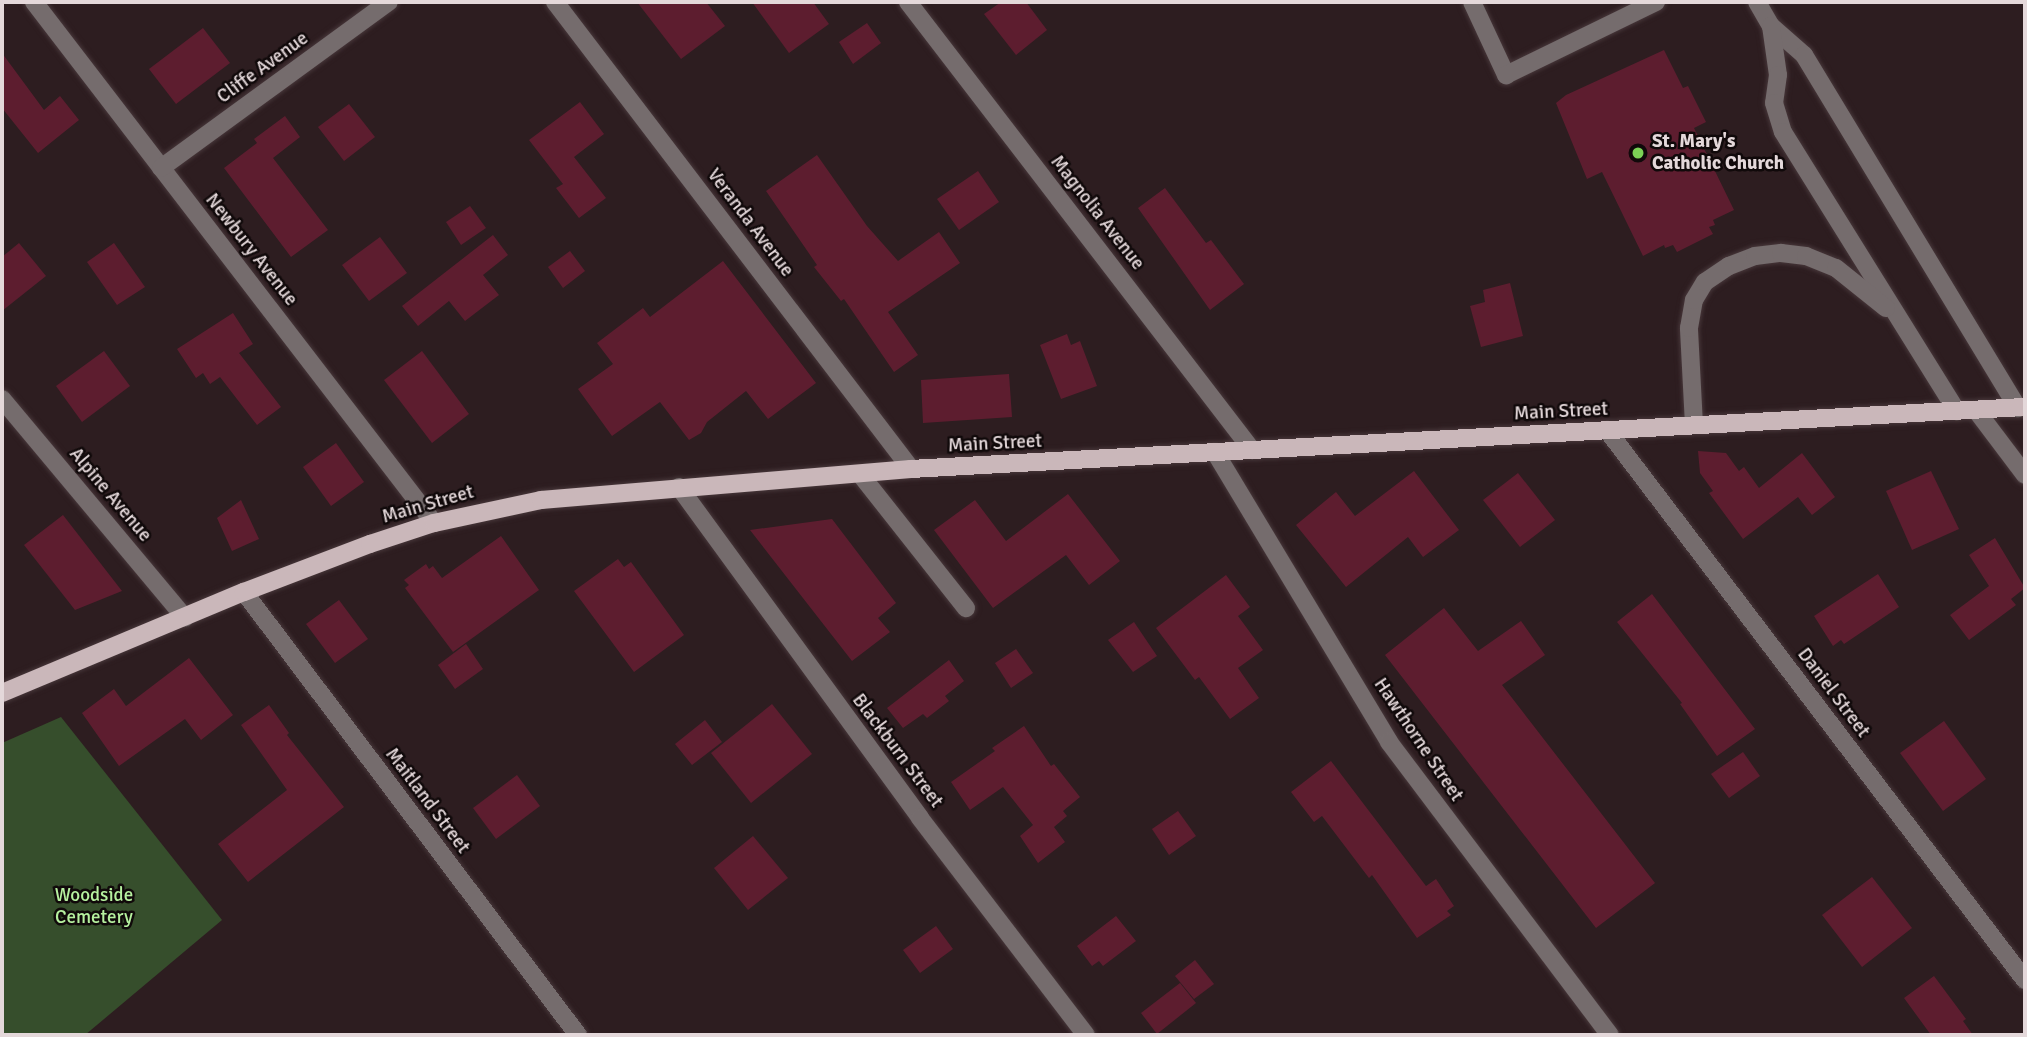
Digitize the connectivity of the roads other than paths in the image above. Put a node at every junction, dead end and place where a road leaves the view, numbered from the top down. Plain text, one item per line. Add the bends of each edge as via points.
1 (34, 2) edge
2 (389, 2) edge
3 (555, 2) edge
4 (908, 2) edge
5 (1472, 2) edge
6 (1656, 2) edge
7 (1757, 2) edge
8 (1771, 26) junction
9 (161, 168) junction
10 (1897, 316) junction
11 (2, 399) edge
12 (2022, 408) edge
13 (1976, 410) junction
14 (1957, 411) junction
15 (1694, 425) junction
16 (1607, 430) junction
17 (1252, 450) junction
18 (1215, 452) junction
19 (911, 469) junction
20 (860, 474) junction
21 (2025, 475) edge
22 (679, 487) junction
23 (434, 523) junction
24 (244, 592) junction
25 (965, 608) dead end
26 (185, 618) junction
27 (2, 693) edge
28 (2025, 981) edge
29 (578, 1035) edge
30 (1086, 1035) edge
31 (1610, 1035) edge

1 - 9 street, Newbury Avenue
2 - 9 street, Cliffe Avenue
3 - 19 street, Veranda Avenue
4 - 17 street, Magnolia Avenue
5 - 6 street via 1506,75
7 - 8 street
8 - 10 street via 1778,75 1774,103 1783,132
8 - 12 street via 1804,55
9 - 23 street, Newbury Avenue
10 - 14 street
10 - 15 street via 1836,268 1806,256 1755,256 1730,266 1705,282 1694,300 1689,328
11 - 26 street, Alpine Avenue
12 - 13 main road, Main Street
13 - 14 main road, Main Street
13 - 21 street
14 - 15 main road, Main Street
15 - 16 main road, Main Street
16 - 17 main road, Main Street
16 - 28 street, Daniel Street
17 - 18 main road, Main Street
18 - 19 main road, Main Street
18 - 31 street, Hawthorne Street via 1389,741
19 - 20 main road, Main Street
20 - 22 main road, Main Street
20 - 25 street
22 - 23 main road, Main Street via 541,500
22 - 30 street, Blackburn Street via 904,796
23 - 24 main road, Main Street
24 - 26 main road, Main Street
24 - 29 street, Maitland Street
26 - 27 main road, Main Street

